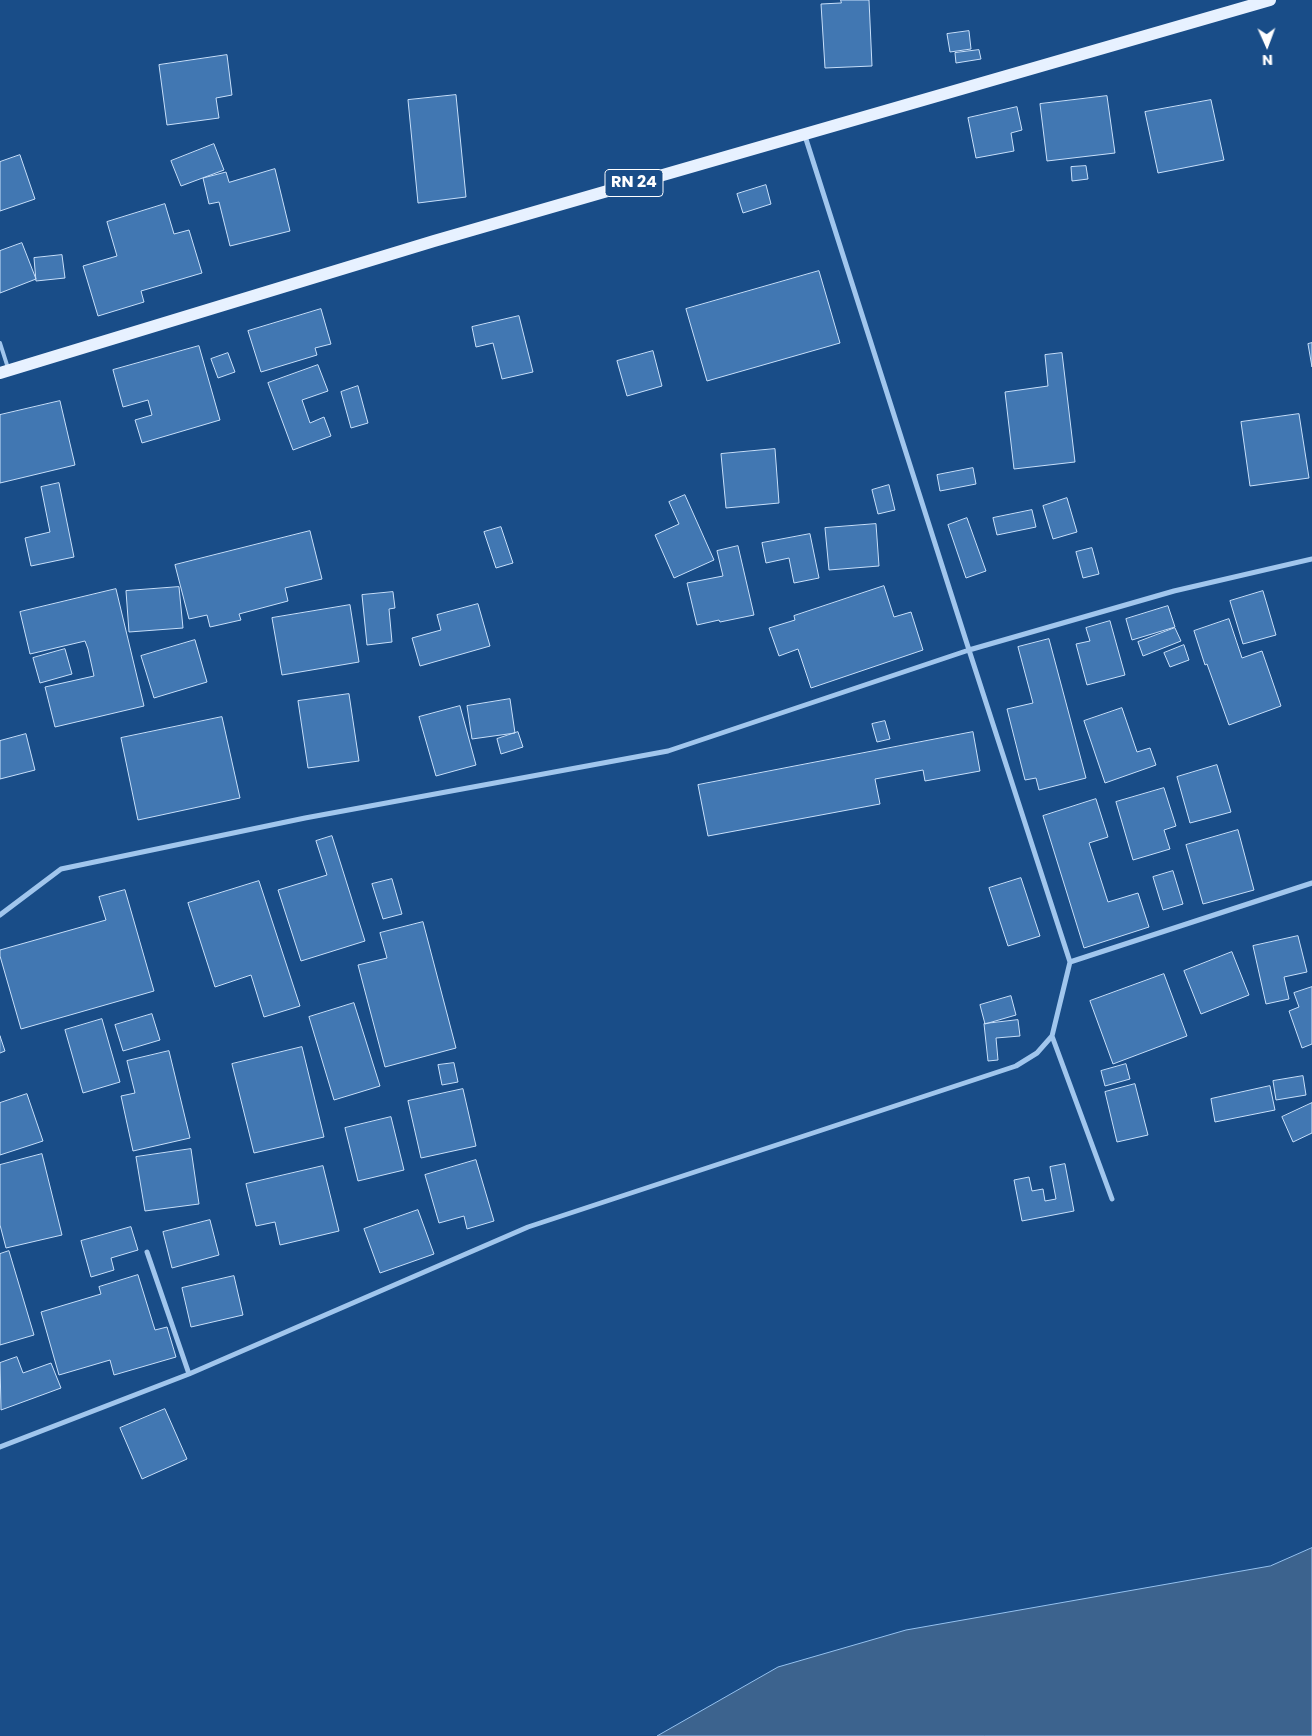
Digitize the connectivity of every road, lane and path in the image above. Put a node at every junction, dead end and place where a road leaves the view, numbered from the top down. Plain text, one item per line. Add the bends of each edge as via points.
1 (1270, 0) edge
2 (805, 134) junction
3 (0, 343) edge
4 (4, 371) edge
5 (1312, 559) edge
6 (969, 650) junction
7 (1312, 883) edge
8 (0, 916) edge
9 (1070, 962) junction
10 (1052, 1036) junction
11 (1112, 1199) dead end
12 (147, 1252) dead end
13 (189, 1374) junction
14 (0, 1446) edge

1 - 2 main road, RN 24
2 - 4 main road, RN 24 via 434,241
2 - 6 street
3 - 4 lane
5 - 6 street via 1174,591
6 - 8 street via 668,751 305,818 61,869
6 - 9 street
7 - 9 street
9 - 10 street
10 - 11 street
10 - 13 street via 1038,1053 1016,1066 528,1227
12 - 13 street
13 - 14 street

